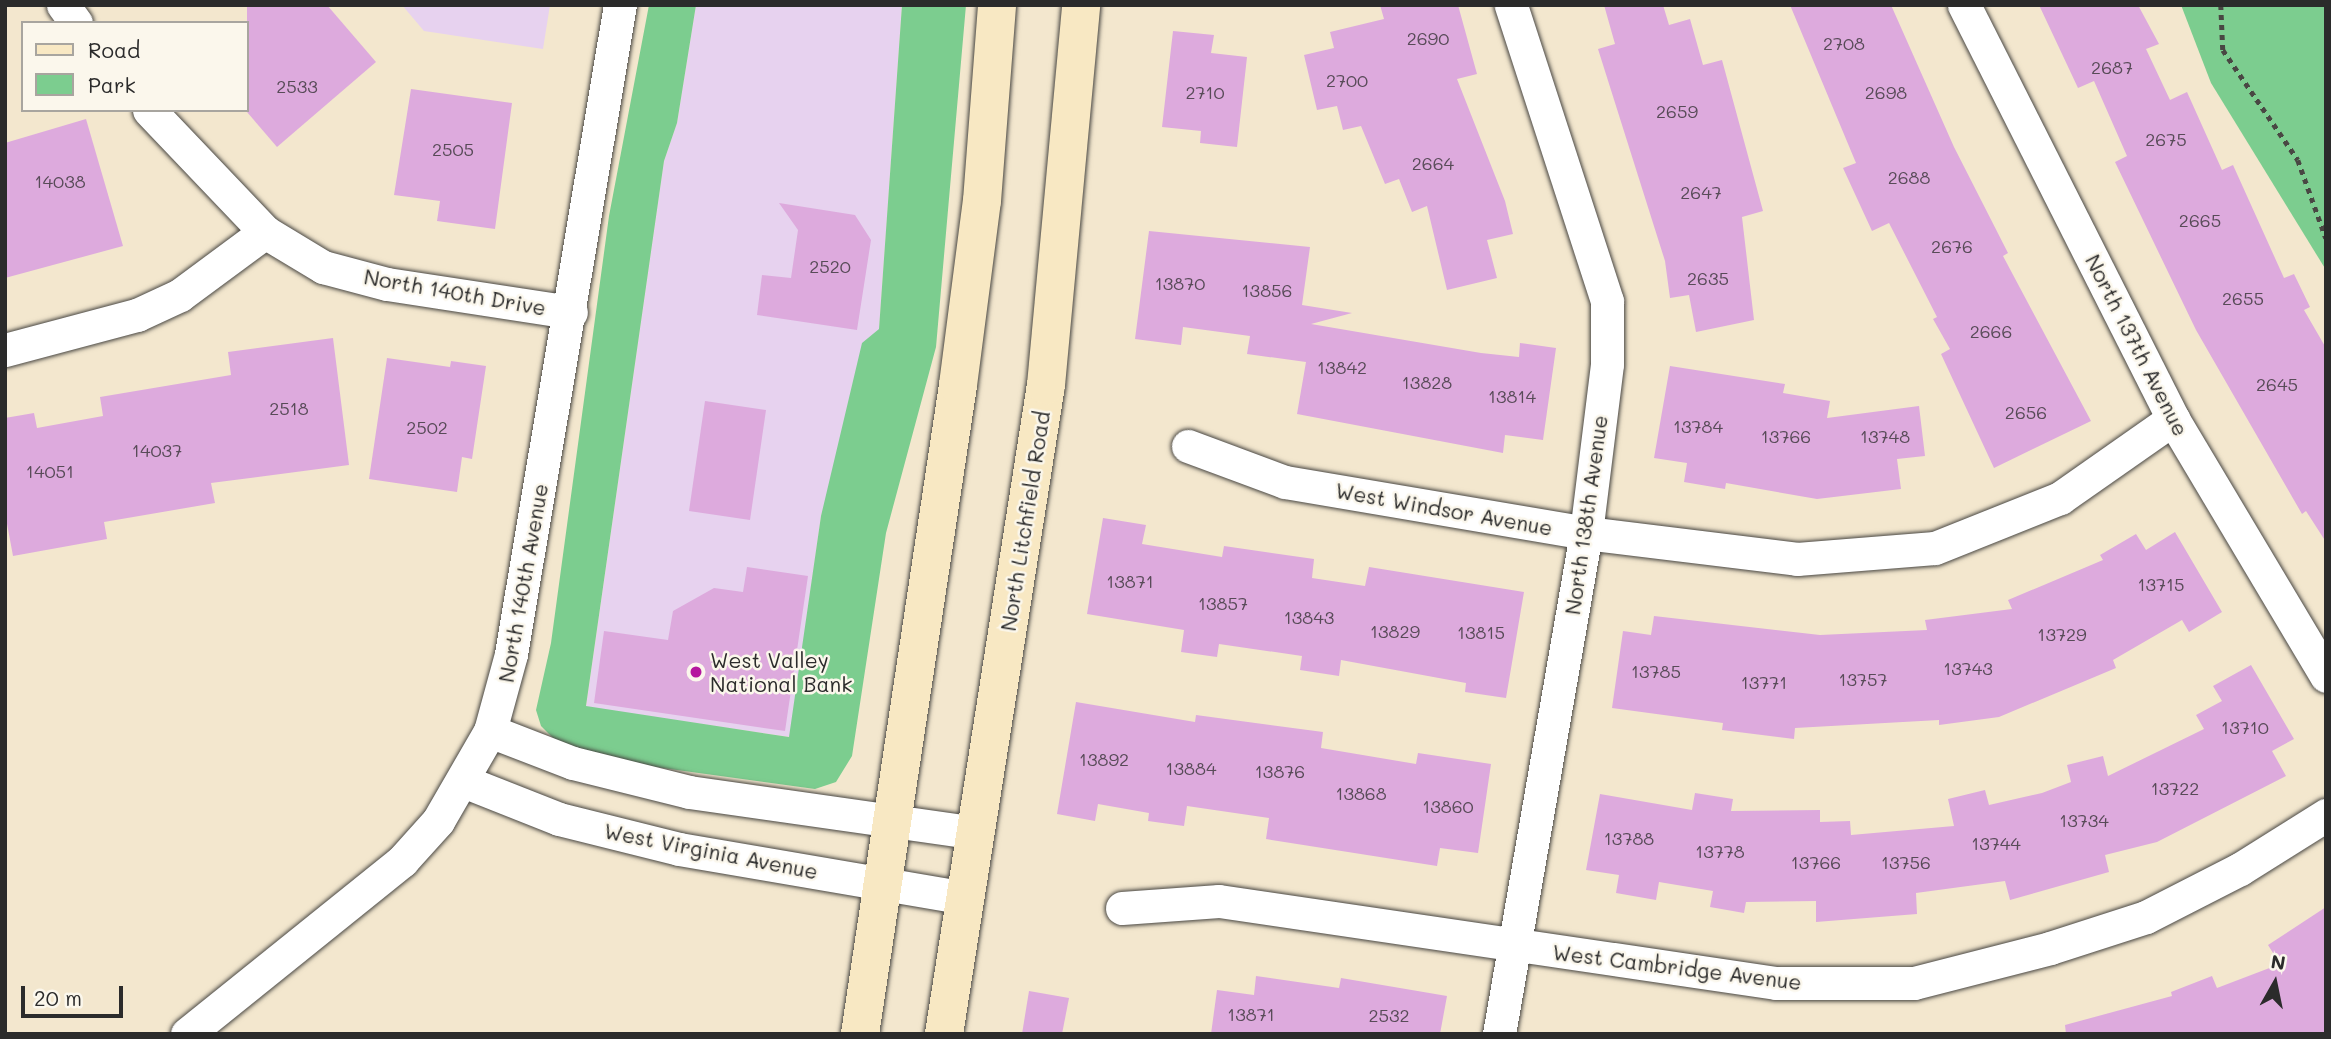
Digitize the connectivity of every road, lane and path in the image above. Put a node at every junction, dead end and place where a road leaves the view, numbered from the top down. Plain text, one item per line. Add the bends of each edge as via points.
1 (63, 5) edge
2 (620, 5) edge
3 (997, 5) edge
4 (1081, 5) edge
5 (1511, 5) edge
6 (1964, 5) edge
7 (2221, 5) edge
8 (75, 21) edge
9 (151, 112) edge
10 (265, 232) junction
11 (2326, 238) edge
12 (571, 312) junction
13 (5, 350) edge
14 (2173, 419) junction
15 (1188, 446) dead end
16 (1586, 533) junction
17 (2326, 676) edge
18 (490, 731) junction
19 (463, 781) junction
20 (2326, 815) edge
21 (894, 821) junction
22 (977, 833) junction
23 (884, 884) junction
24 (967, 898) junction
25 (1122, 908) dead end
26 (1514, 947) junction
27 (187, 1034) edge
28 (860, 1034) edge
29 (944, 1034) edge
30 (1499, 1034) edge

1 - 8 street
2 - 12 street, North 140th Avenue
3 - 21 main road via 982,201
4 - 22 main road, North Litchfield Road via 1046,385
5 - 16 street, North 138th Avenue via 1606,301 1606,364
6 - 14 street, North 137th Avenue
7 - 11 path via 2223,50 2298,160
9 - 10 street, North 140th Drive
10 - 12 street, North 140th Drive via 323,267 387,284
10 - 13 street via 180,295 137,315
12 - 18 street, North 140th Avenue via 504,694
14 - 16 street, West Windsor Avenue via 2060,498 1935,548 1797,559
14 - 17 street, North 137th Avenue
15 - 16 street, West Windsor Avenue via 1284,482
16 - 26 street, North 138th Avenue
18 - 19 street, North 140th Avenue
18 - 21 street via 573,763 689,792
19 - 23 street, West Virginia Avenue via 559,820 679,849
19 - 27 street, North 140th Avenue via 438,821 402,861
20 - 26 street, West Cambridge Avenue via 2241,869 2146,917 2050,948 1914,983 1776,983
21 - 22 street
21 - 23 main road
22 - 24 main road, North Litchfield Road
23 - 24 street, West Virginia Avenue
23 - 28 main road
24 - 29 main road, North Litchfield Road
25 - 26 street, West Cambridge Avenue via 1219,901
26 - 30 street, North 138th Avenue

